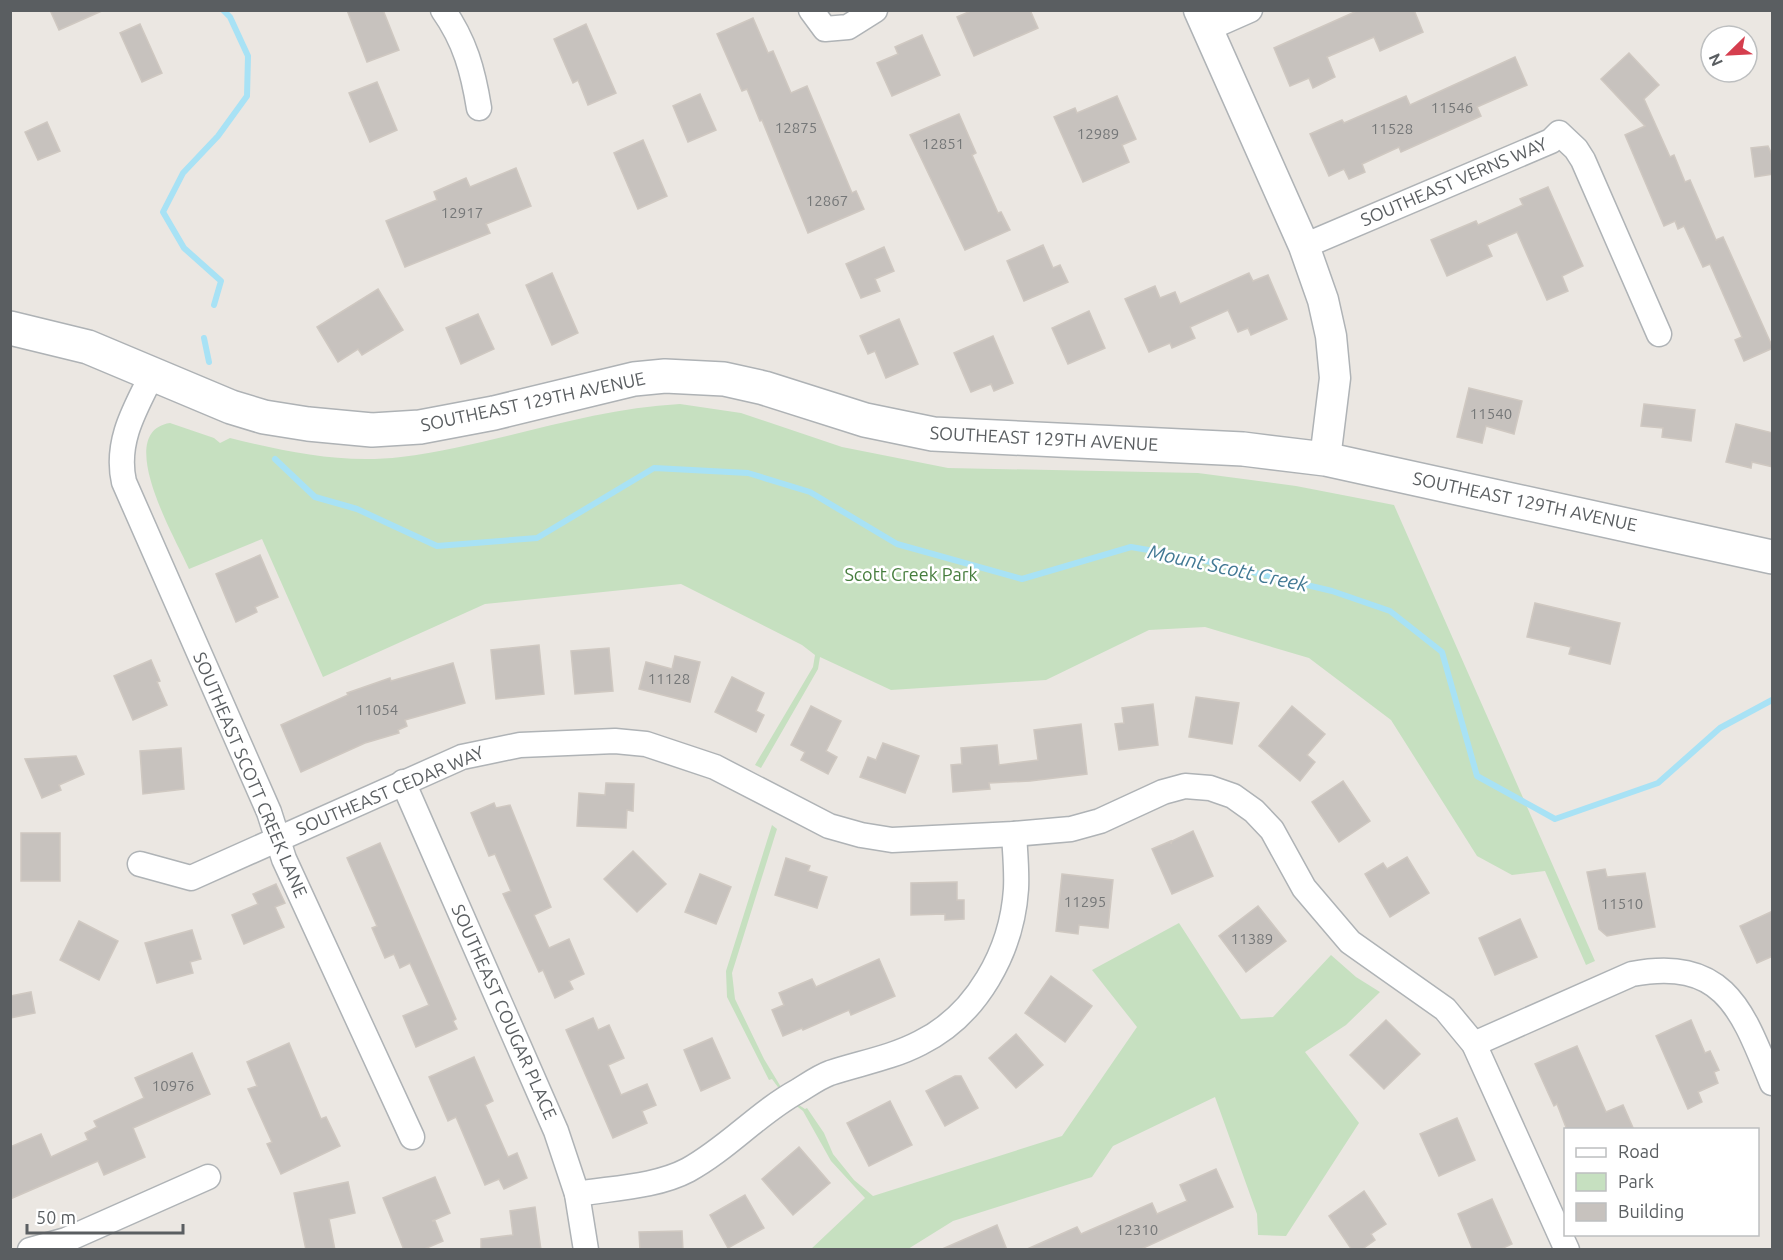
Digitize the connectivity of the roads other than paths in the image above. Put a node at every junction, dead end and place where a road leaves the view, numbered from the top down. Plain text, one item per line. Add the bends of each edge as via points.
1 (443, 10) edge
2 (811, 10) edge
3 (875, 10) edge
4 (1250, 10) edge
5 (1203, 20) edge
6 (479, 108) dead end
7 (1304, 246) junction
8 (10, 328) edge
9 (1659, 334) dead end
10 (152, 375) junction
11 (1325, 459) junction
12 (1773, 557) edge
13 (403, 782) junction
14 (1014, 834) junction
15 (277, 838) junction
16 (140, 864) dead end
17 (1474, 1044) junction
18 (1773, 1083) edge
19 (412, 1137) dead end
20 (208, 1178) dead end
21 (577, 1194) junction
22 (30, 1250) edge
23 (586, 1250) edge
24 (1567, 1250) edge

1 - 6 street via 467,54
2 - 3 street via 825,29 848,27
4 - 5 street
5 - 7 street
7 - 9 street, SOUTHEAST VERNS WAY via 1551,141 1559,133 1584,160
7 - 11 street via 1326,308 1334,356 1334,397
8 - 10 main road, SOUTHEAST 129TH AVENUE via 69,341
10 - 11 main road, SOUTHEAST 129TH AVENUE via 264,417 372,430 471,418 613,383 665,376 742,383 865,420 933,434 1243,449
10 - 15 street, SOUTHEAST SCOTT CREEK LANE via 123,440 124,482
11 - 12 main road, SOUTHEAST 129TH AVENUE
13 - 14 street, SOUTHEAST CEDAR WAY via 491,749 615,741 646,744 716,767 829,826 861,836 892,840
13 - 15 street, SOUTHEAST CEDAR WAY
13 - 21 street, SOUTHEAST COUGAR PLACE via 556,1131
14 - 17 street, SOUTHEAST CEDAR WAY via 1100,821 1185,786 1210,788 1233,796 1272,830 1304,888 1350,942 1445,1009
14 - 21 street via 1016,890 996,965 976,998 948,1025 921,1043 828,1074 787,1097 715,1154 685,1172 652,1182
15 - 16 street, SOUTHEAST CEDAR WAY via 191,878
15 - 19 street, SOUTHEAST SCOTT CREEK LANE
17 - 18 street via 1632,974 1659,969 1684,971 1710,982 1731,999 1744,1018
17 - 24 street, SOUTHEAST CEDAR WAY
20 - 22 street via 66,1240
21 - 23 street, SOUTHEAST COUGAR PLACE

